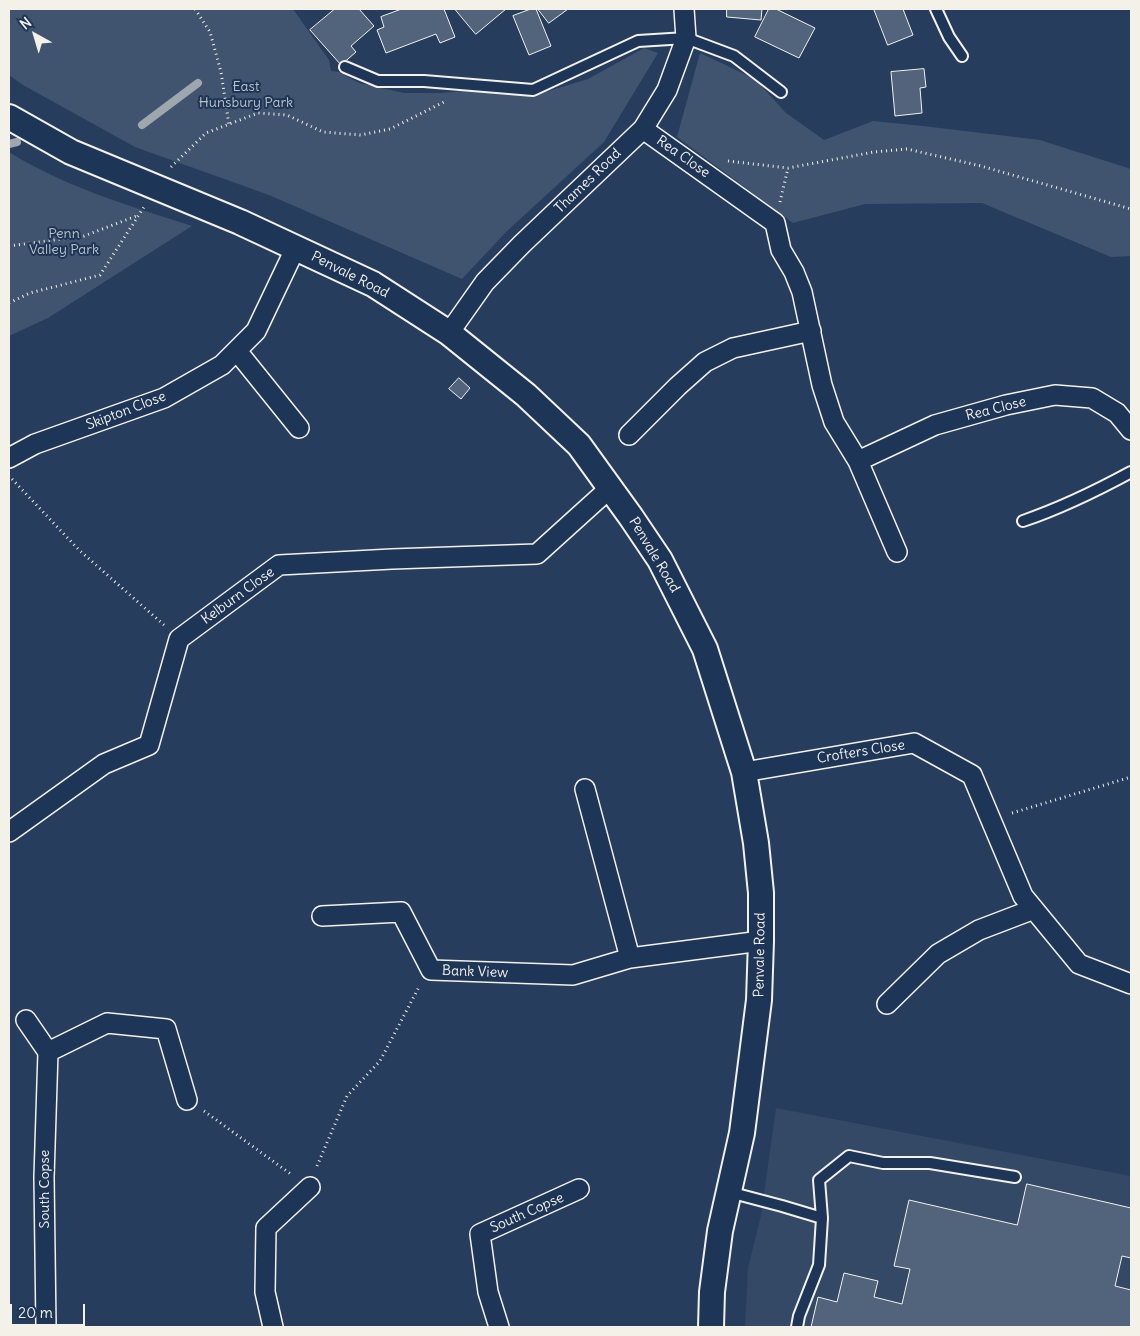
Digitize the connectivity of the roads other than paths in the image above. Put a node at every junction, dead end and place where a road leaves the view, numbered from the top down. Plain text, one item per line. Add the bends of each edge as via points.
1 (684, 9) edge
2 (936, 9) edge
3 (686, 38) junction
4 (962, 56) dead end
5 (345, 67) dead end
6 (781, 92) dead end
7 (9, 117) edge
8 (643, 129) junction
9 (296, 247) junction
10 (811, 331) junction
11 (449, 333) junction
12 (237, 351) junction
13 (299, 428) dead end
14 (1131, 430) edge
15 (629, 435) dead end
16 (9, 458) edge
17 (858, 461) junction
18 (1131, 472) edge
19 (610, 488) junction
20 (1023, 521) dead end
21 (897, 552) dead end
22 (744, 772) junction
23 (585, 788) dead end
24 (9, 832) edge
25 (1034, 909) junction
26 (322, 916) dead end
27 (761, 941) junction
28 (630, 958) junction
29 (1131, 984) edge
30 (887, 1004) dead end
31 (26, 1020) dead end
32 (48, 1052) junction
33 (187, 1100) road end
34 (1015, 1177) dead end
35 (310, 1187) road end
36 (579, 1189) dead end
37 (729, 1192) junction
38 (822, 1218) junction
39 (46, 1327) edge
40 (273, 1327) edge
41 (499, 1327) edge
42 (711, 1327) edge
43 (798, 1327) edge

1 - 3 street, Thames Road
2 - 4 lane
3 - 5 lane via 638,41 533,90 424,81 378,81
3 - 6 lane via 734,56
3 - 8 street, Thames Road via 667,90
7 - 9 street, Penvale Road via 71,152
8 - 10 street, Rea Close via 775,223 781,250 802,292
8 - 11 street, Thames Road via 485,282
9 - 11 street, Penvale Road via 373,284
9 - 12 street, Skipton Close via 256,331
10 - 15 street via 733,348 705,362
10 - 17 street via 822,385 834,422
11 - 19 street, Penvale Road via 526,395 579,445
12 - 13 street
12 - 16 street, Skipton Close via 222,365 164,398 35,444
14 - 17 street, Rea Close via 1117,413 1092,398 1055,395 935,425
17 - 21 street
18 - 20 lane via 1087,496
19 - 22 street, Penvale Road via 660,560 705,649
19 - 24 street, Kelburn Close via 537,554 279,565 179,639 149,745 104,764
22 - 25 street, Crofters Close via 914,743 972,775 1023,896
22 - 27 street, Penvale Road via 756,843
23 - 28 street
25 - 29 street, Crofters Close via 1079,964
25 - 30 street via 979,930 938,954
26 - 28 street, Bank View via 401,912 431,970 573,975
27 - 28 street, Bank View
27 - 37 street, Penvale Road via 759,1000 742,1133
31 - 32 street
32 - 33 street via 107,1023 166,1029
32 - 39 street, South Copse via 44,1177
34 - 38 lane via 930,1163 883,1163 849,1156 819,1180
35 - 40 street via 266,1228 265,1292
36 - 41 street, South Copse via 480,1234 488,1292
37 - 38 lane
37 - 42 street, Penvale Road via 714,1275
38 - 43 lane via 819,1266 799,1316

